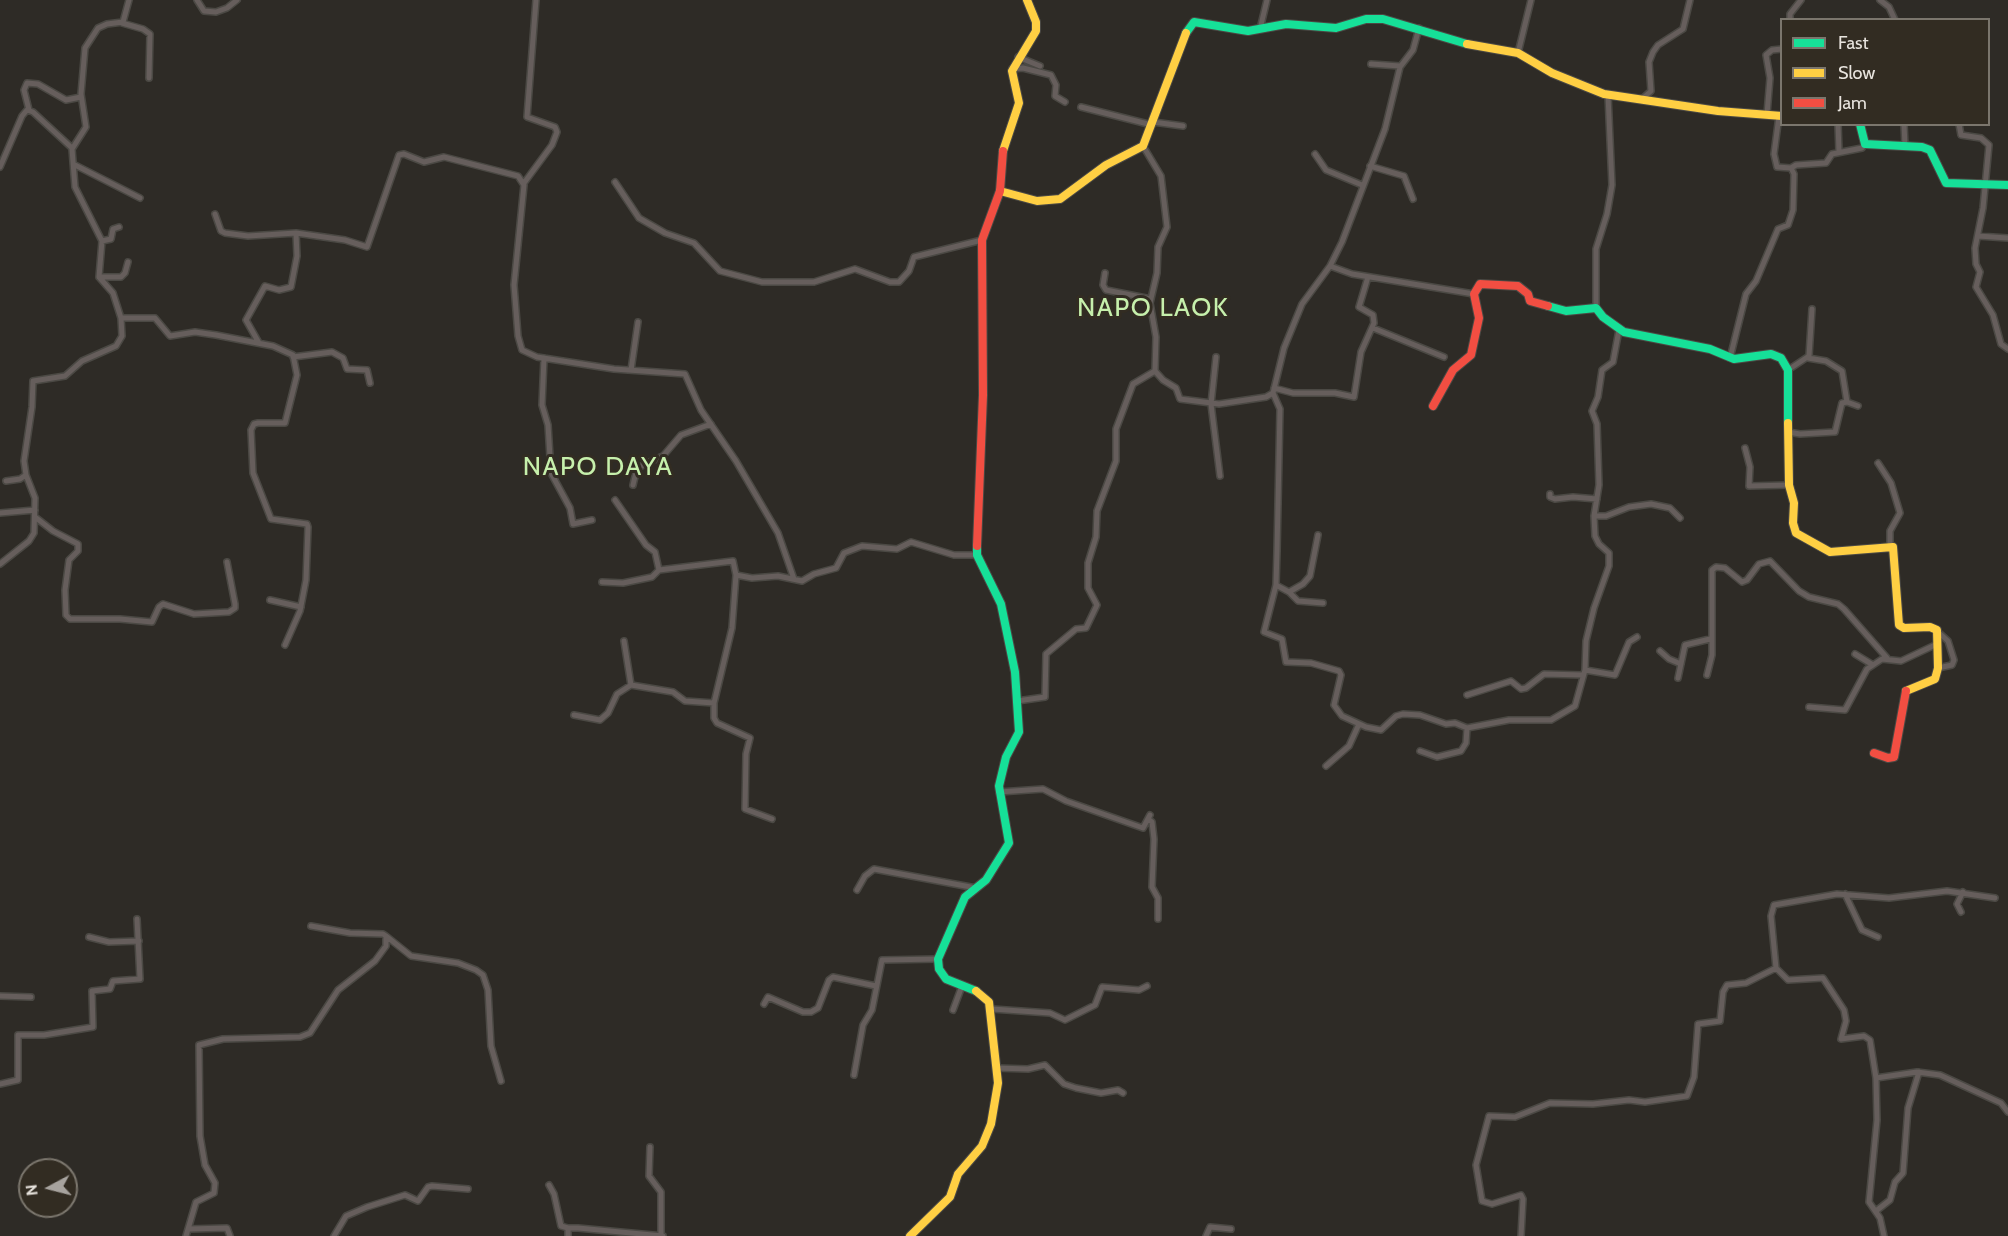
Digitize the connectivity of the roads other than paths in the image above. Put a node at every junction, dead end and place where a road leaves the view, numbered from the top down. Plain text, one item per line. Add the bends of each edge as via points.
1 (129, 0) edge
2 (197, 0) edge
3 (237, 0) edge
4 (536, 0) edge
5 (1027, 0) edge
6 (1267, 0) edge
7 (1531, 0) edge
8 (1690, 0) edge
9 (1801, 0) edge
10 (1880, 0) edge
11 (1790, 18) edge
12 (1894, 18) edge
13 (122, 23) junction
14 (1419, 28) junction
15 (1260, 29) junction
16 (1780, 49) edge
17 (1518, 53) junction
18 (1018, 57) junction
19 (1371, 64) dead end
20 (1040, 66) dead end
21 (1400, 66) junction
22 (1012, 69) junction
23 (149, 78) dead end
24 (1608, 95) junction
25 (81, 97) junction
26 (1642, 99) junction
27 (1065, 102) dead end
28 (1081, 107) dead end
29 (29, 110) junction
30 (1767, 114) junction
31 (1780, 116) edge
32 (1152, 124) junction
33 (1183, 126) dead end
34 (1838, 126) edge
35 (1860, 126) edge
36 (1904, 126) edge
37 (1959, 126) edge
38 (1865, 144) junction
39 (1143, 146) junction
40 (1905, 146) junction
41 (72, 148) junction
42 (1839, 152) junction
43 (1315, 154) dead end
44 (75, 165) junction
45 (1370, 166) junction
46 (0, 167) edge
47 (1791, 168) junction
48 (615, 182) dead end
49 (524, 183) junction
50 (1362, 185) junction
51 (1985, 185) junction
52 (2008, 185) edge
53 (1000, 191) junction
54 (140, 198) dead end
55 (1413, 200) dead end
56 (215, 214) dead end
57 (119, 227) dead end
58 (296, 233) junction
59 (1978, 236) junction
60 (2008, 238) edge
61 (982, 240) junction
62 (102, 242) junction
63 (128, 262) dead end
64 (1330, 266) junction
65 (1106, 273) dead end
66 (99, 277) junction
67 (1368, 277) junction
68 (1474, 294) junction
69 (1151, 299) junction
70 (1596, 308) junction
71 (1812, 309) dead end
72 (120, 318) junction
73 (638, 322) dead end
74 (1372, 328) junction
75 (1620, 330) junction
76 (259, 343) junction
77 (2008, 349) edge
78 (293, 357) junction
79 (1216, 357) dead end
80 (1444, 357) dead end
81 (544, 358) junction
82 (1730, 358) junction
83 (1808, 358) junction
84 (631, 370) junction
85 (1788, 370) junction
86 (1155, 371) junction
87 (370, 383) dead end
88 (1273, 391) junction
89 (1847, 402) junction
90 (1211, 404) junction
91 (1432, 406) dead end
92 (1858, 406) dead end
93 (711, 424) junction
94 (1788, 432) junction
95 (1745, 447) dead end
96 (1878, 463) dead end
97 (26, 475) junction
98 (1220, 476) dead end
99 (6, 481) dead end
100 (633, 485) dead end
101 (1789, 485) junction
102 (1550, 494) dead end
103 (1597, 499) junction
104 (615, 500) dead end
105 (0, 513) edge
106 (35, 513) junction
107 (1594, 516) junction
108 (1680, 518) dead end
109 (0, 519) edge
110 (592, 520) dead end
111 (32, 524) dead end
112 (34, 533) junction
113 (1318, 535) dead end
114 (1890, 547) junction
115 (977, 555) junction
116 (227, 562) dead end
117 (0, 564) edge
118 (659, 570) junction
119 (736, 575) junction
120 (794, 579) junction
121 (602, 582) dead end
122 (1276, 585) junction
123 (1289, 592) junction
124 (270, 600) dead end
125 (1323, 603) dead end
126 (301, 607) junction
127 (1936, 630) junction
128 (1637, 637) dead end
129 (1710, 639) junction
130 (624, 641) dead end
131 (285, 645) dead end
132 (1935, 645) junction
133 (1660, 651) dead end
134 (1856, 654) dead end
135 (1887, 658) junction
136 (1681, 664) junction
137 (1873, 665) junction
138 (1938, 669) junction
139 (1584, 673) junction
140 (1707, 675) dead end
141 (1678, 678) dead end
142 (631, 685) junction
143 (1467, 695) dead end
144 (1017, 701) junction
145 (714, 703) junction
146 (1809, 707) dead end
147 (574, 716) dead end
148 (1359, 724) junction
149 (1467, 728) junction
150 (1420, 751) dead end
151 (1874, 753) dead end
152 (1326, 766) dead end
153 (999, 792) junction
154 (772, 819) dead end
155 (976, 888) junction
156 (856, 890) dead end
157 (1963, 892) junction
158 (1845, 894) junction
159 (1995, 898) dead end
160 (1961, 912) dead end
161 (137, 919) dead end
162 (1158, 919) dead end
163 (311, 926) dead end
164 (386, 936) junction
165 (89, 937) dead end
166 (1878, 937) dead end
167 (139, 941) junction
168 (938, 959) junction
169 (1776, 968) junction
170 (876, 986) junction
171 (962, 986) junction
172 (1147, 986) dead end
173 (0, 996) edge
174 (31, 997) dead end
175 (764, 1004) dead end
176 (992, 1009) junction
177 (953, 1010) dead end
178 (996, 1068) junction
179 (1919, 1072) junction
180 (854, 1075) dead end
181 (1876, 1078) junction
182 (501, 1082) dead end
183 (0, 1084) edge
184 (1123, 1093) dead end
185 (2008, 1112) edge
186 (650, 1147) dead end
187 (549, 1185) dead end
188 (468, 1189) dead end
189 (1876, 1211) junction
190 (568, 1228) junction
191 (189, 1229) junction
192 (1231, 1229) dead end
193 (186, 1236) edge
194 (230, 1236) edge
195 (334, 1236) edge
196 (568, 1236) edge
197 (662, 1236) edge
198 (910, 1236) edge
199 (1206, 1236) edge
200 (1521, 1236) edge
201 (1884, 1236) edge

1 - 13 street
2 - 3 street via 204,11 216,12
4 - 49 street via 527,117 555,127 557,132
5 - 18 street via 1036,31
6 - 15 street
7 - 17 street
8 - 26 street via 1683,28 1653,52 1649,62 1651,91
9 - 11 street
10 - 12 street
13 - 23 street via 150,34
13 - 25 street via 104,24 92,33 82,57
14 - 15 street via 1369,19 1336,28 1286,24
14 - 17 street via 1459,42
14 - 21 street via 1413,50
15 - 32 street via 1190,24
16 - 30 street via 1766,55 1770,78
17 - 24 street via 1551,73
18 - 20 street
18 - 22 street
19 - 21 street
21 - 45 street via 1385,129
22 - 27 street via 1051,75 1056,85 1055,96
22 - 53 street via 1019,103 1001,156
24 - 26 street
24 - 70 street via 1612,185 1596,244
25 - 29 street via 68,100 38,84 27,83 24,90
25 - 41 street via 86,129
26 - 30 street
28 - 32 street
29 - 41 street
29 - 46 street via 22,116
30 - 31 street
31 - 47 street via 1775,161 1778,168
32 - 33 street
32 - 39 street
34 - 42 street
35 - 38 street
36 - 40 street
37 - 51 street via 1961,135 1973,135 1989,143
38 - 40 street
38 - 42 street
39 - 53 street via 1106,165 1060,199 1037,201
39 - 69 street via 1161,176 1167,226 1158,247
40 - 51 street via 1930,150 1946,183
41 - 44 street
42 - 47 street via 1826,163
43 - 50 street via 1326,170
44 - 54 street
44 - 62 street via 75,187
45 - 50 street
45 - 55 street via 1404,176
47 - 82 street via 1791,216 1787,226 1778,229 1756,281 1746,294
48 - 61 street via 639,218 694,243 720,270 762,282 814,282 855,269 899,282 914,257
49 - 58 street via 515,175 444,158 424,162 401,154 368,247
49 - 81 street via 514,285 518,336 525,353
50 - 64 street
51 - 52 street
51 - 59 street
53 - 61 street
56 - 58 street via 223,233
57 - 62 street via 113,229 111,239
58 - 76 street via 297,256 291,287 279,290 264,286 246,320
59 - 60 street
59 - 77 street via 1975,252 1980,273 1976,287 1993,315 2000,342
61 - 115 street via 983,395
62 - 66 street
63 - 66 street via 121,277
64 - 67 street
64 - 88 street via 1302,304 1284,348
65 - 69 street via 1106,290
66 - 72 street via 112,290
67 - 68 street
67 - 74 street via 1359,307 1373,315
68 - 70 street via 1480,284 1516,286 1532,302 1570,312
68 - 91 street via 1479,318 1471,355 1453,370
69 - 86 street
70 - 75 street
71 - 83 street
72 - 76 street via 154,318 170,336 195,332
72 - 97 street via 122,336 116,346 82,361 65,376 33,381 24,455
73 - 84 street
74 - 80 street
74 - 88 street via 1361,352 1353,397
75 - 82 street via 1710,349
75 - 103 street via 1613,362 1602,370 1592,411 1597,424
76 - 78 street via 281,348
78 - 87 street via 332,352 343,358 347,369 367,370
78 - 126 street via 296,379 285,423 258,423 251,430 253,473 271,519 308,527
79 - 90 street
81 - 84 street
81 - 110 street via 542,405 548,425 551,473 570,508 573,524
82 - 85 street via 1775,355
83 - 85 street
83 - 89 street via 1826,361 1842,371
84 - 93 street via 685,374
85 - 94 street
86 - 90 street via 1176,388 1178,398
86 - 144 street via 1133,384 1116,429 1116,460 1096,511 1088,588 1098,605 1086,628 1076,629 1046,654 1045,697
88 - 90 street via 1260,399
88 - 122 street via 1280,410
89 - 92 street
89 - 94 street via 1840,407 1835,432
90 - 98 street
93 - 100 street via 681,435 663,456 636,469
93 - 120 street via 778,533
94 - 101 street
95 - 101 street via 1749,486
96 - 114 street via 1891,483 1900,513 1890,531
97 - 99 street
97 - 106 street via 34,492
101 - 114 street via 1794,503 1793,523 1799,536 1830,552
102 - 103 street via 1555,499
103 - 107 street
104 - 118 street via 655,552
105 - 106 street
105 - 109 street
106 - 112 street
106 - 116 street via 53,531 78,544 78,551 69,560 65,590 66,615 70,619 152,622 163,604 194,614 229,612 235,604
107 - 108 street via 1651,504 1670,508
107 - 139 street via 1596,541 1608,551 1609,566 1586,641
111 - 112 street
112 - 117 street via 29,542
113 - 123 street via 1310,576
114 - 127 street via 1896,550 1895,602 1899,625
115 - 120 street via 954,555 911,542 897,549 862,546 844,553 836,568 814,573 802,581
115 - 144 street via 1001,604
118 - 119 street via 733,561
118 - 121 street via 652,577 623,583
119 - 120 street
119 - 145 street via 732,628
122 - 123 street
122 - 148 street via 1264,632 1282,639 1286,662 1311,663 1339,671 1334,705 1342,716
123 - 125 street via 1298,601
124 - 126 street
126 - 131 street
127 - 132 street
127 - 138 street via 1948,641 1954,660 1952,665
128 - 139 street via 1629,642 1615,675
129 - 135 street via 1712,570 1725,568 1742,582 1759,564 1770,561 1799,591 1838,604
129 - 136 street via 1686,643
129 - 140 street via 1712,660
130 - 142 street
132 - 135 street via 1901,662
132 - 138 street
133 - 136 street
134 - 137 street
135 - 137 street
136 - 141 street
137 - 146 street via 1864,673 1845,710
138 - 151 street via 1933,682 1906,689 1894,758
139 - 143 street via 1544,674 1526,688 1521,689 1511,681
139 - 149 street via 1575,706 1551,720 1517,720
142 - 145 street via 674,692 685,700
142 - 147 street via 617,694 600,720
144 - 153 street via 1019,732 1006,757
145 - 154 street via 715,721 750,738 745,809
148 - 149 street via 1383,730 1396,716 1411,714
148 - 152 street via 1349,746
149 - 150 street via 1461,751 1437,757
153 - 155 street via 1009,846
153 - 162 street via 1042,789 1143,828 1149,817 1154,839 1152,887 1158,898
155 - 156 street via 874,869
155 - 168 street via 961,904
157 - 158 street via 1889,898
157 - 159 street
157 - 160 street via 1957,904
158 - 166 street via 1862,930
158 - 169 street via 1778,903 1772,908
161 - 167 street
163 - 164 street
164 - 182 street via 411,956 458,963 483,975 488,990 490,1046
164 - 191 street via 382,953 338,990 310,1034 199,1044 200,1136 206,1166 215,1183 214,1195 196,1202
165 - 167 street via 108,942
167 - 183 street via 141,977 113,981 110,989 92,991 93,1027 18,1035 18,1080
168 - 170 street via 884,959
168 - 171 street via 942,974
169 - 181 street via 1788,980 1823,978 1844,1010 1846,1021 1841,1040 1864,1036 1870,1040
169 - 200 street via 1746,983 1727,985 1720,1021 1698,1024 1694,1077 1684,1098 1550,1103 1515,1117 1489,1116 1476,1166 1482,1201 1492,1204 1521,1196
170 - 175 street via 833,977 818,1008 811,1012 768,997
170 - 180 street via 872,1010 863,1025
171 - 176 street via 984,996
171 - 177 street
172 - 176 street via 1139,990 1105,986 1095,1005 1065,1020 1050,1013
173 - 174 street
176 - 178 street
178 - 184 street via 1029,1069 1045,1065 1064,1084 1101,1093
178 - 198 street via 998,1083 991,1124 982,1146 958,1174 950,1197
179 - 181 street
179 - 185 street via 1940,1076 2001,1103
179 - 189 street via 1908,1108 1903,1173 1895,1182 1888,1203
181 - 189 street via 1877,1120 1869,1202
186 - 197 street via 649,1176 661,1192
187 - 190 street via 561,1226
188 - 195 street via 429,1186 418,1201 405,1195 367,1207 346,1216
189 - 201 street
190 - 196 street
190 - 197 street
191 - 193 street
191 - 194 street via 227,1228
192 - 199 street via 1210,1227

